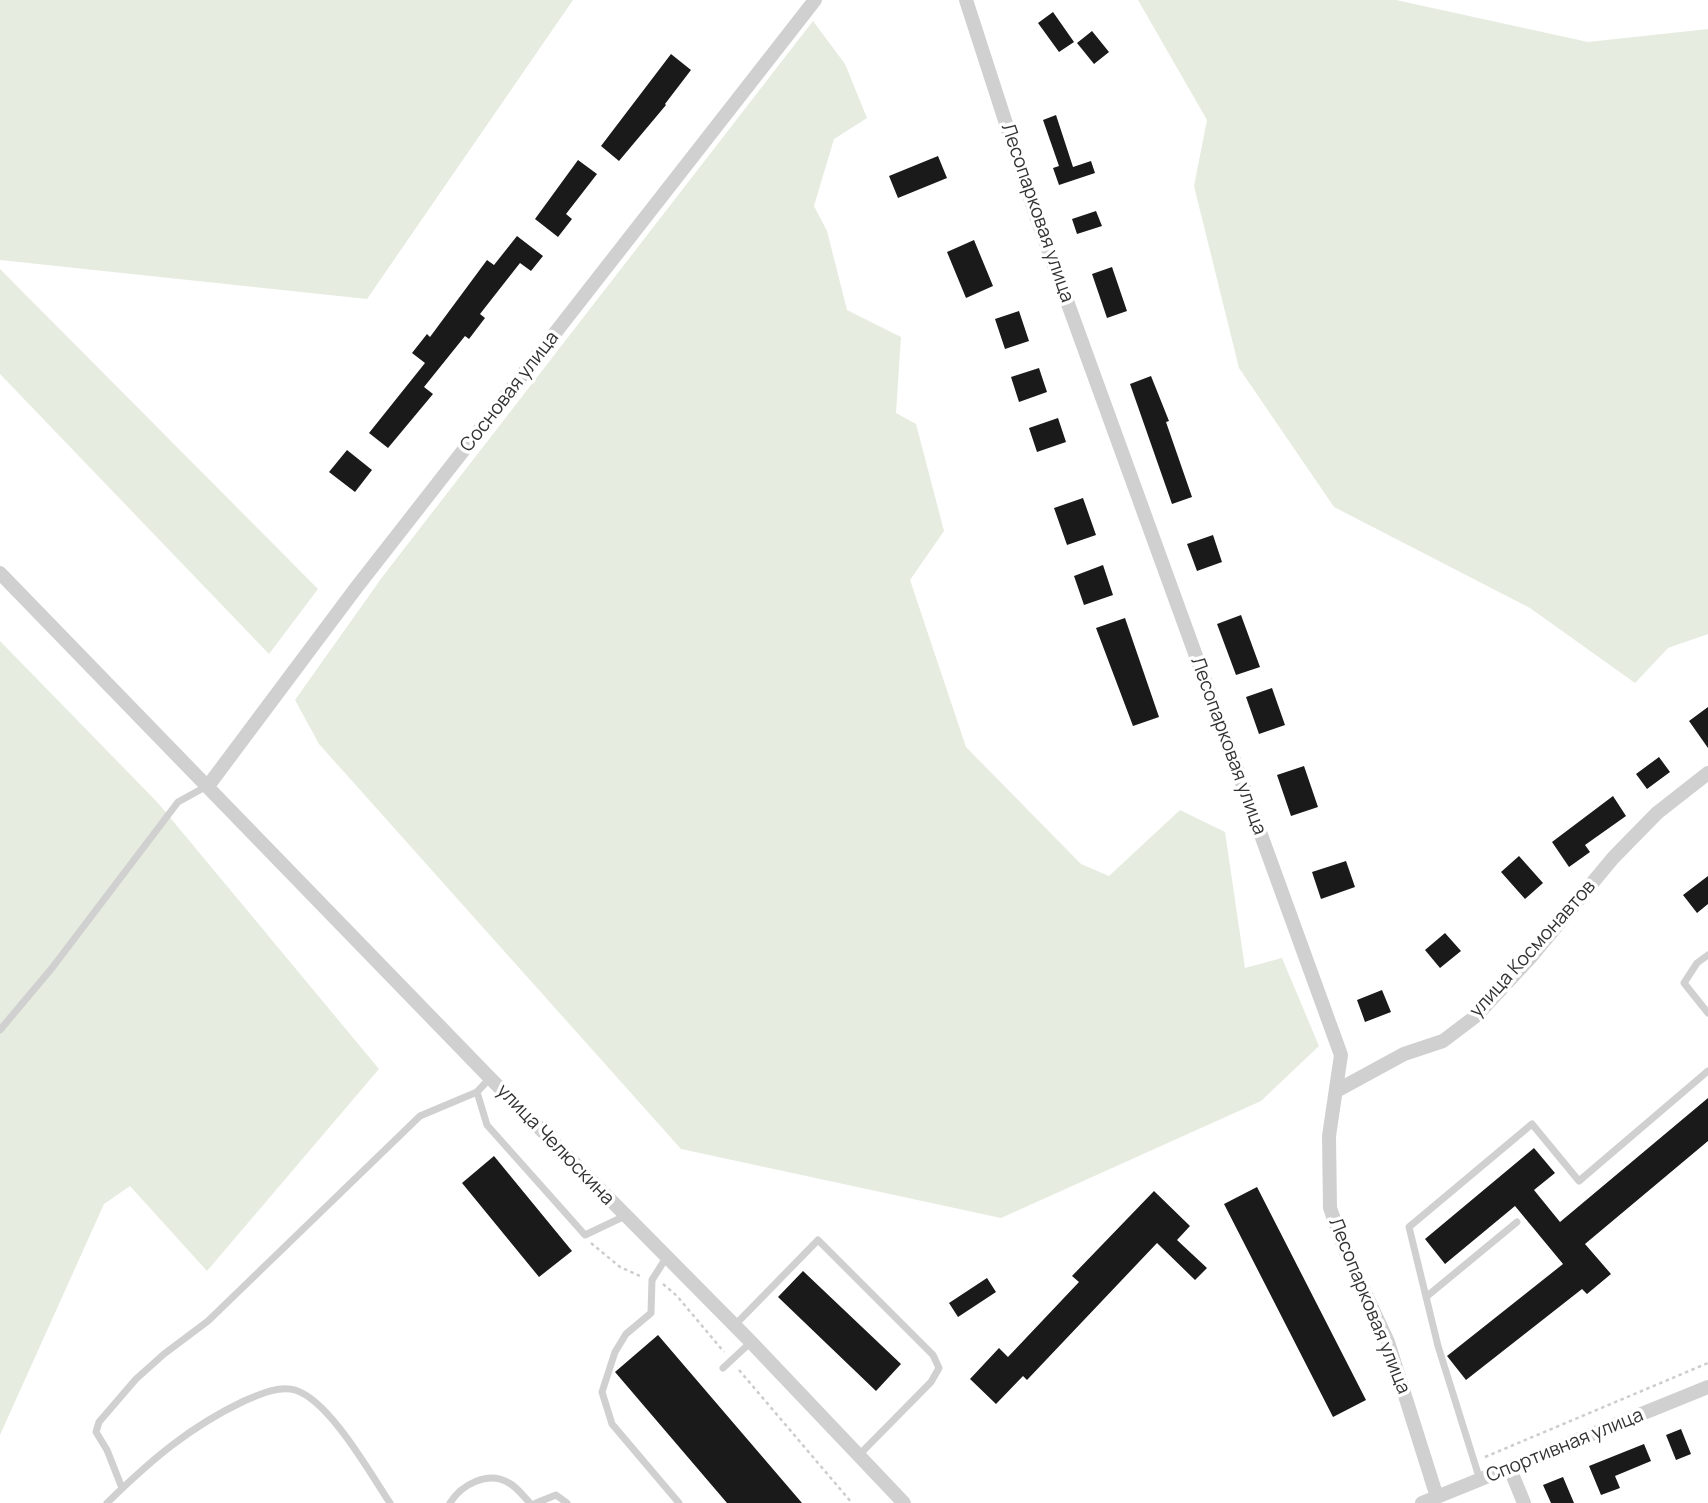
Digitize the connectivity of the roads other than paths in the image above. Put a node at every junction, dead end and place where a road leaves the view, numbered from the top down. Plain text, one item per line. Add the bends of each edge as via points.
1 (815, 0) edge
2 (966, 0) edge
3 (0, 573) edge
4 (1708, 773) edge
5 (208, 786) junction
6 (1708, 955) edge
7 (1708, 1013) edge
8 (0, 1030) edge
9 (1708, 1071) edge
10 (490, 1078) junction
11 (1336, 1091) junction
12 (477, 1093) junction
13 (625, 1216) junction
14 (1517, 1222) dead end
15 (666, 1258) junction
16 (1426, 1297) junction
17 (734, 1326) junction
18 (751, 1342) junction
19 (723, 1367) dead end
20 (1708, 1387) edge
21 (859, 1455) junction
22 (1510, 1469) junction
23 (1480, 1481) junction
24 (122, 1488) junction
25 (1437, 1497) junction
26 (107, 1503) edge
27 (390, 1503) edge
28 (450, 1503) edge
29 (530, 1503) edge
30 (536, 1503) edge
31 (567, 1503) edge
32 (678, 1503) edge
33 (904, 1503) edge
34 (1422, 1503) edge
35 (1524, 1503) edge

1 - 5 street, Сосновая улица via 356,588
2 - 11 street, Лесопарковая улица via 1035,213 1341,1055
3 - 5 street, улица Челюскина
4 - 11 street, улица Космонавтов via 1657,813 1613,858 1476,1016 1443,1041 1404,1054
5 - 8 lane via 178,802
5 - 10 street, улица Челюскина
6 - 7 lane via 1685,983
9 - 16 lane via 1579,1181 1532,1124 1409,1227
10 - 12 lane
10 - 13 street, улица Челюскина
11 - 25 street, Лесопарковая улица via 1329,1136 1330,1208 1388,1342
12 - 13 lane via 487,1125 585,1235
12 - 24 lane via 421,1116 208,1321 155,1363 108,1410 96,1432
13 - 15 street, улица Челюскина
14 - 16 lane
15 - 17 street, улица Челюскина
15 - 32 lane via 652,1280 651,1313 626,1334 602,1392 612,1424
16 - 23 lane
17 - 18 street, улица Челюскина
17 - 21 lane via 818,1240 933,1355 939,1368 932,1382
18 - 19 lane
18 - 21 street, улица Челюскина
20 - 22 street, Спортивная улица
21 - 33 street, улица Челюскина
22 - 23 street, Спортивная улица
22 - 35 street
23 - 25 street, Спортивная улица
24 - 26 lane
24 - 27 lane via 183,1435 226,1410 265,1391 294,1389 322,1407
25 - 34 street, Спортивная улица
28 - 29 lane via 464,1486 485,1478 508,1482
30 - 31 lane via 556,1494

